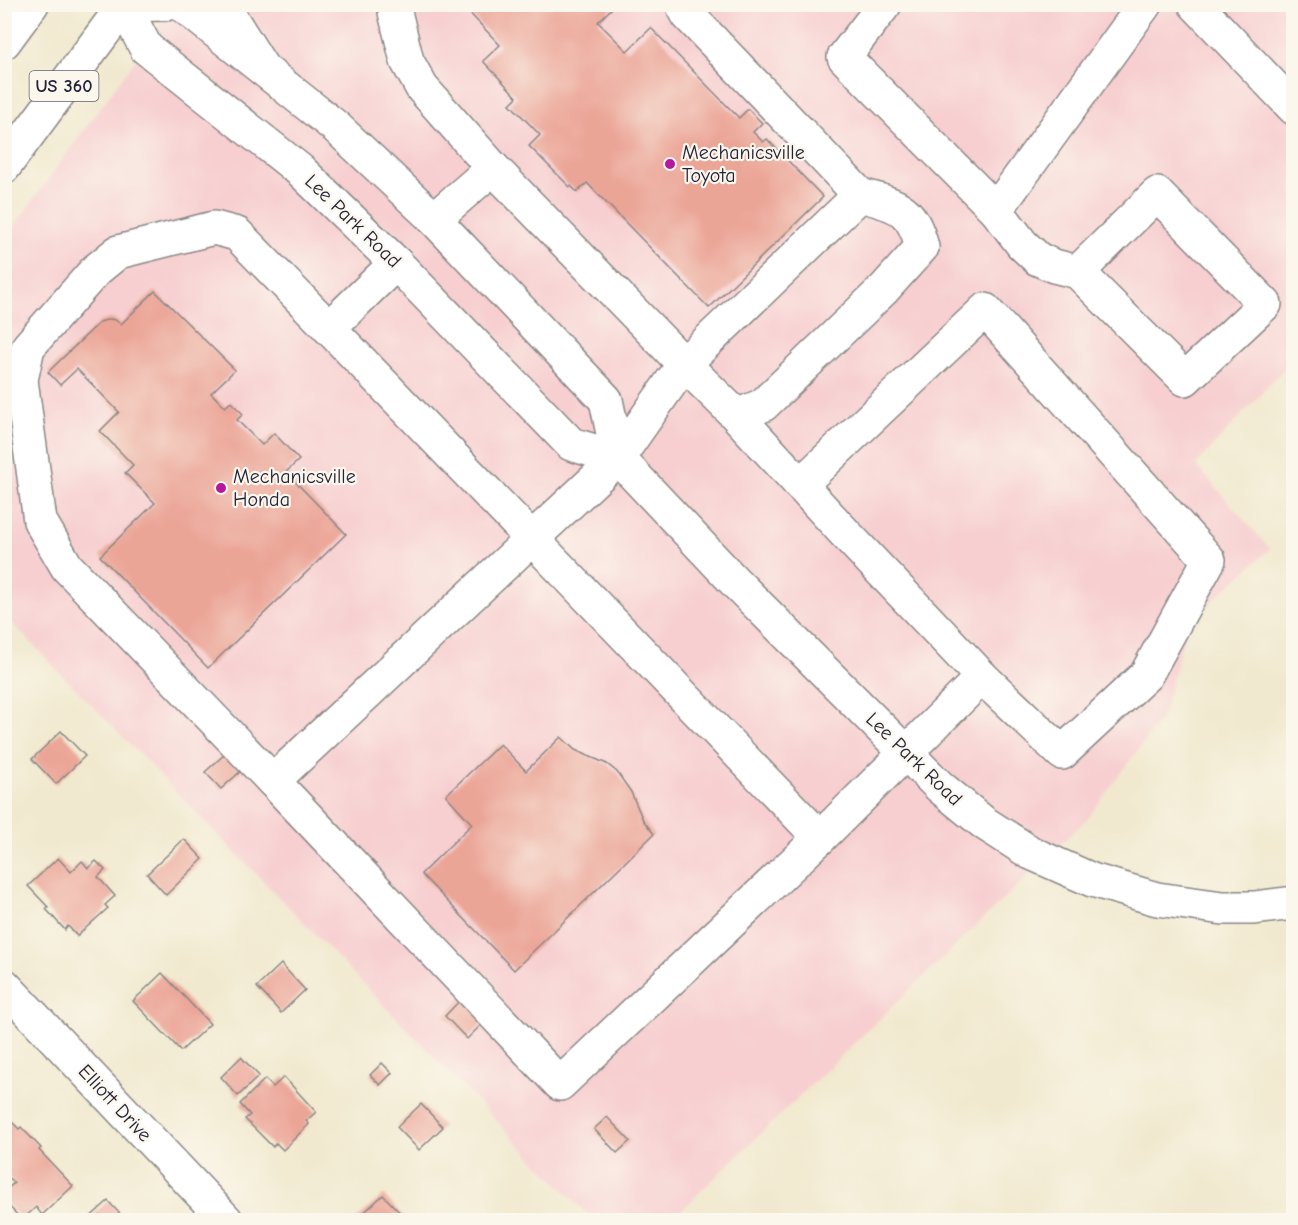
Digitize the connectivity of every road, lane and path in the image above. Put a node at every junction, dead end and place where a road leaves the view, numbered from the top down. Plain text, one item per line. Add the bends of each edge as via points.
1 (32, 4) edge
2 (166, 4) edge
3 (181, 4) edge
4 (222, 4) edge
5 (682, 4) edge
6 (885, 4) edge
7 (1145, 4) edge
8 (1195, 4) edge
9 (124, 5) edge
10 (387, 7) edge
11 (4, 42) edge
12 (263, 69) junction
13 (1293, 108) edge
14 (4, 167) edge
15 (493, 168) junction
16 (860, 195) junction
17 (996, 210) junction
18 (434, 219) junction
19 (396, 263) junction
20 (1078, 272) junction
21 (329, 328) junction
22 (684, 364) junction
23 (737, 416) junction
24 (618, 458) junction
25 (800, 485) junction
26 (532, 538) junction
27 (982, 677) junction
28 (906, 754) junction
29 (273, 781) junction
30 (820, 838) junction
31 (1293, 903) edge
32 (4, 985) edge
33 (226, 1221) edge

1 - 11 main road
2 - 9 main road
3 - 12 main road
4 - 12 main road
5 - 16 main road via 688,15
6 - 17 main road via 844,57
7 - 17 main road
8 - 13 main road
9 - 14 main road, US 360
9 - 19 main road, Lee Park Road via 146,48 301,171
10 - 15 main road via 407,61 422,88
12 - 18 main road via 336,127
15 - 18 main road
15 - 22 main road
16 - 22 main road
16 - 23 main road via 896,204 917,226 922,247 884,289 763,405
17 - 20 main road via 1038,259
18 - 24 main road via 606,400
19 - 21 main road
19 - 24 main road, Lee Park Road via 571,444
20 - 20 main road via 1185,379 1265,304 1157,194
21 - 26 main road
21 - 29 main road via 237,234 214,228 118,252 96,270 28,347 21,380 40,521 67,567
22 - 23 main road
22 - 24 main road
23 - 25 main road
24 - 26 main road
24 - 28 main road, Lee Park Road
25 - 27 main road
25 - 27 main road via 985,310 1209,560 1146,675 1062,753
26 - 29 main road
26 - 30 main road
27 - 28 main road
28 - 30 main road
28 - 31 main road, Lee Park Road via 984,823 1031,853 1092,880 1157,899 1224,908
29 - 30 main road via 560,1084
32 - 33 main road, Elliott Drive

